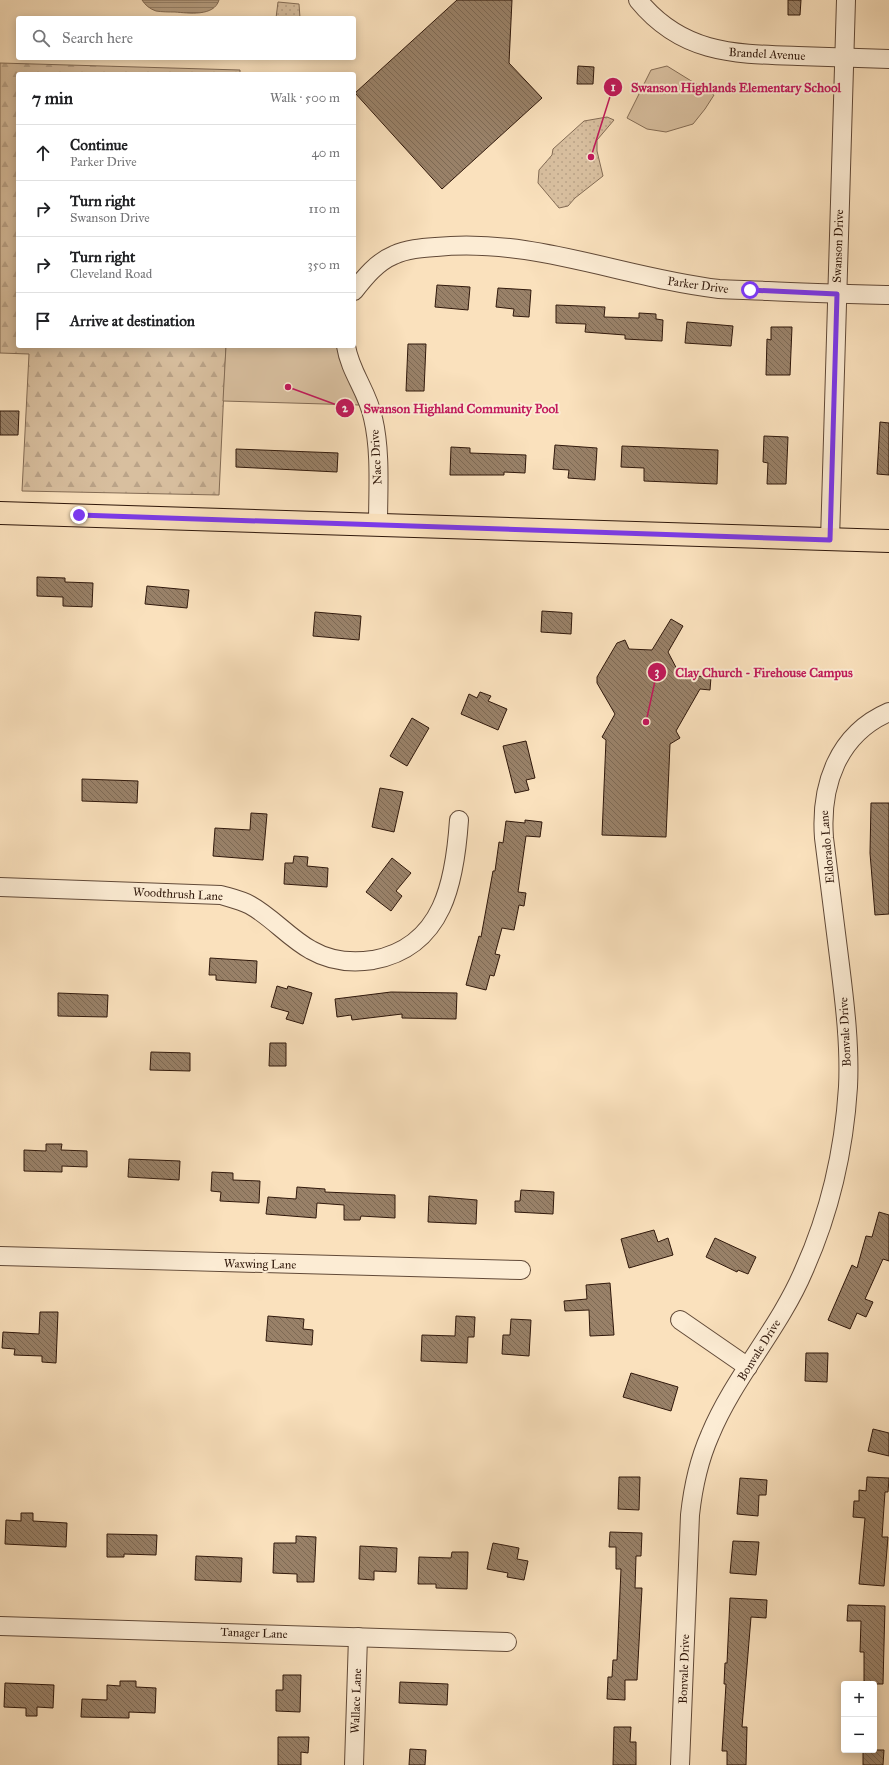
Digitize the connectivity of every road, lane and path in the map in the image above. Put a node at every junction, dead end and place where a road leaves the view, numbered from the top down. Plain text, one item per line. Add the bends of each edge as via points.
1 (638, 0) edge
2 (846, 0) edge
3 (844, 57) junction
4 (889, 59) edge
5 (356, 288) edge
6 (837, 294) junction
7 (889, 295) edge
8 (346, 348) edge
9 (0, 513) edge
10 (378, 525) junction
11 (830, 540) junction
12 (889, 541) edge
13 (889, 712) edge
14 (460, 820) dead end
15 (0, 887) edge
16 (836, 937) joint
17 (0, 1256) edge
18 (521, 1270) dead end
19 (680, 1320) dead end
20 (748, 1368) junction
21 (0, 1626) edge
22 (358, 1637) junction
23 (507, 1642) dead end
24 (354, 1765) edge
25 (680, 1765) edge

1 - 3 street, Brandel Avenue via 662,24 679,35 697,44 724,52
2 - 3 street, Swanson Drive
3 - 4 street, Brandel Avenue
3 - 6 street, Swanson Drive
5 - 6 street, Parker Drive via 380,263 400,253 454,245 541,253 640,276 720,289
6 - 7 street, Parker Drive
6 - 11 street, Swanson Drive
8 - 10 street, Nace Drive via 373,418 378,472
9 - 10 main road
10 - 11 main road
11 - 12 main road
13 - 16 street, Eldorado Lane via 865,725 854,735 841,753 825,797 823,820
14 - 15 street, Woodthrush Lane via 455,865 441,911 420,938 403,950 366,961 329,958 312,951 251,906 221,895
16 - 20 street, Bonvale Drive via 847,1037 848,1086 833,1188 804,1271 785,1309
17 - 18 street, Waxwing Lane
19 - 20 street
20 - 25 street, Bonvale Drive via 710,1435 693,1492
21 - 22 street, Tanager Lane
22 - 23 street, Tanager Lane
22 - 24 street, Wallace Lane

